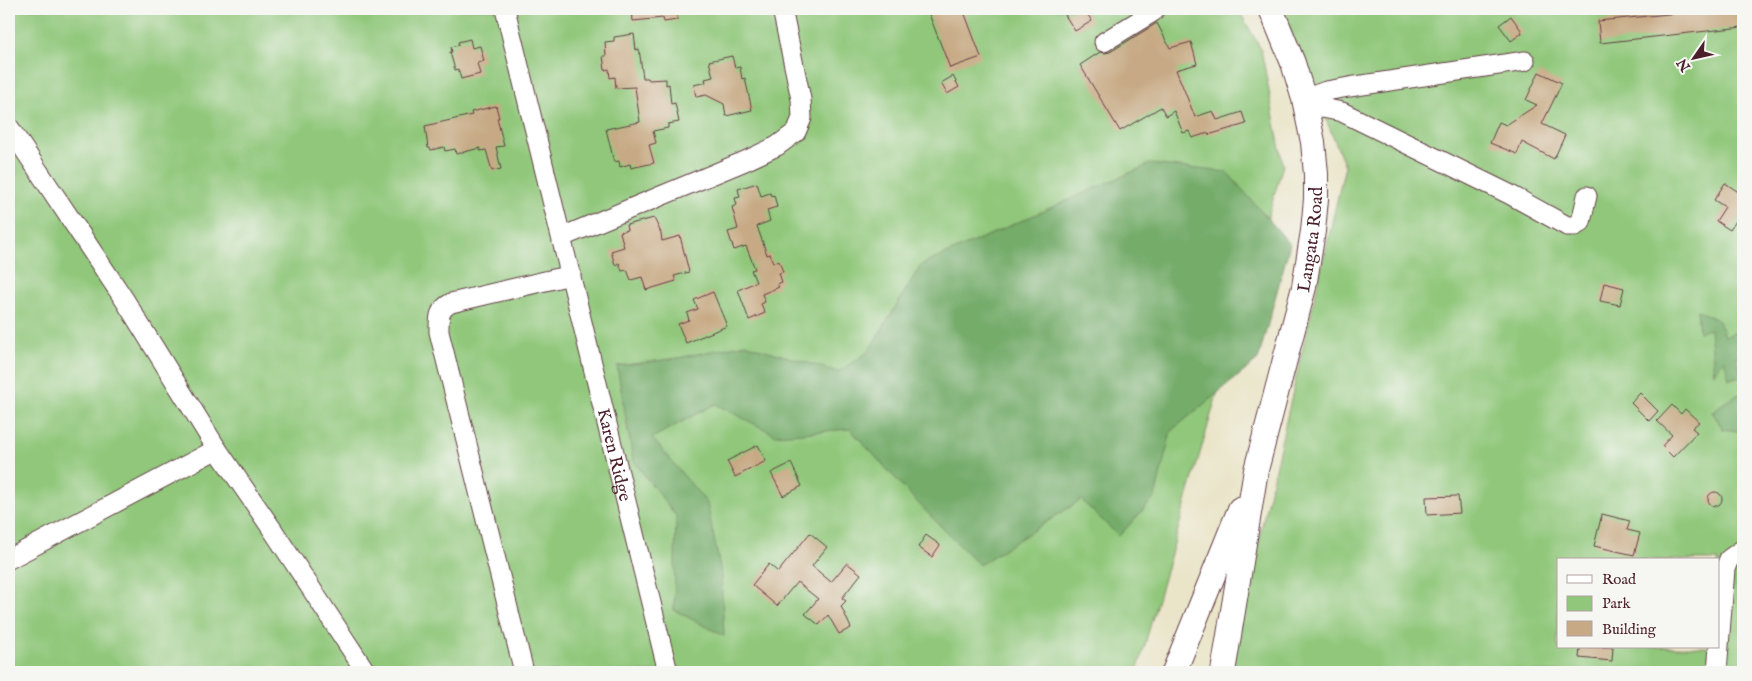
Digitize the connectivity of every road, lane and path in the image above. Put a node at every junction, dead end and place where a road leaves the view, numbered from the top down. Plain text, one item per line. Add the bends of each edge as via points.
1 (505, 9) edge
2 (782, 9) edge
3 (1155, 9) edge
4 (1271, 9) edge
5 (1104, 42) dead end
6 (1525, 62) dead end
7 (1305, 104) junction
8 (9, 127) edge
9 (1587, 196) dead end
10 (562, 237) junction
11 (571, 275) junction
12 (217, 449) junction
13 (1256, 470) junction
14 (1743, 549) edge
15 (9, 559) edge
16 (1720, 633) edge
17 (1719, 648) edge
18 (366, 672) edge
19 (524, 672) edge
20 (668, 672) edge
21 (1174, 672) edge
22 (1223, 672) edge
23 (1717, 672) edge

1 - 10 street, Karen Ridge
2 - 10 street via 800,99 802,118 796,132 777,146 745,161
3 - 5 street
4 - 7 main road, Langata Road via 1294,63
6 - 7 street via 1326,91
7 - 9 street via 1342,112 1567,226 1581,222
7 - 13 main road, Langata Road via 1316,174 1313,231 1304,287
8 - 12 street via 124,299
10 - 11 street, Karen Ridge
11 - 19 street via 451,303 438,317 439,332
11 - 20 street, Karen Ridge
12 - 15 street
12 - 18 street
13 - 21 main road, Langata Road
13 - 22 main road, Langata Road
14 - 16 street via 1729,559 1725,569
17 - 23 street

